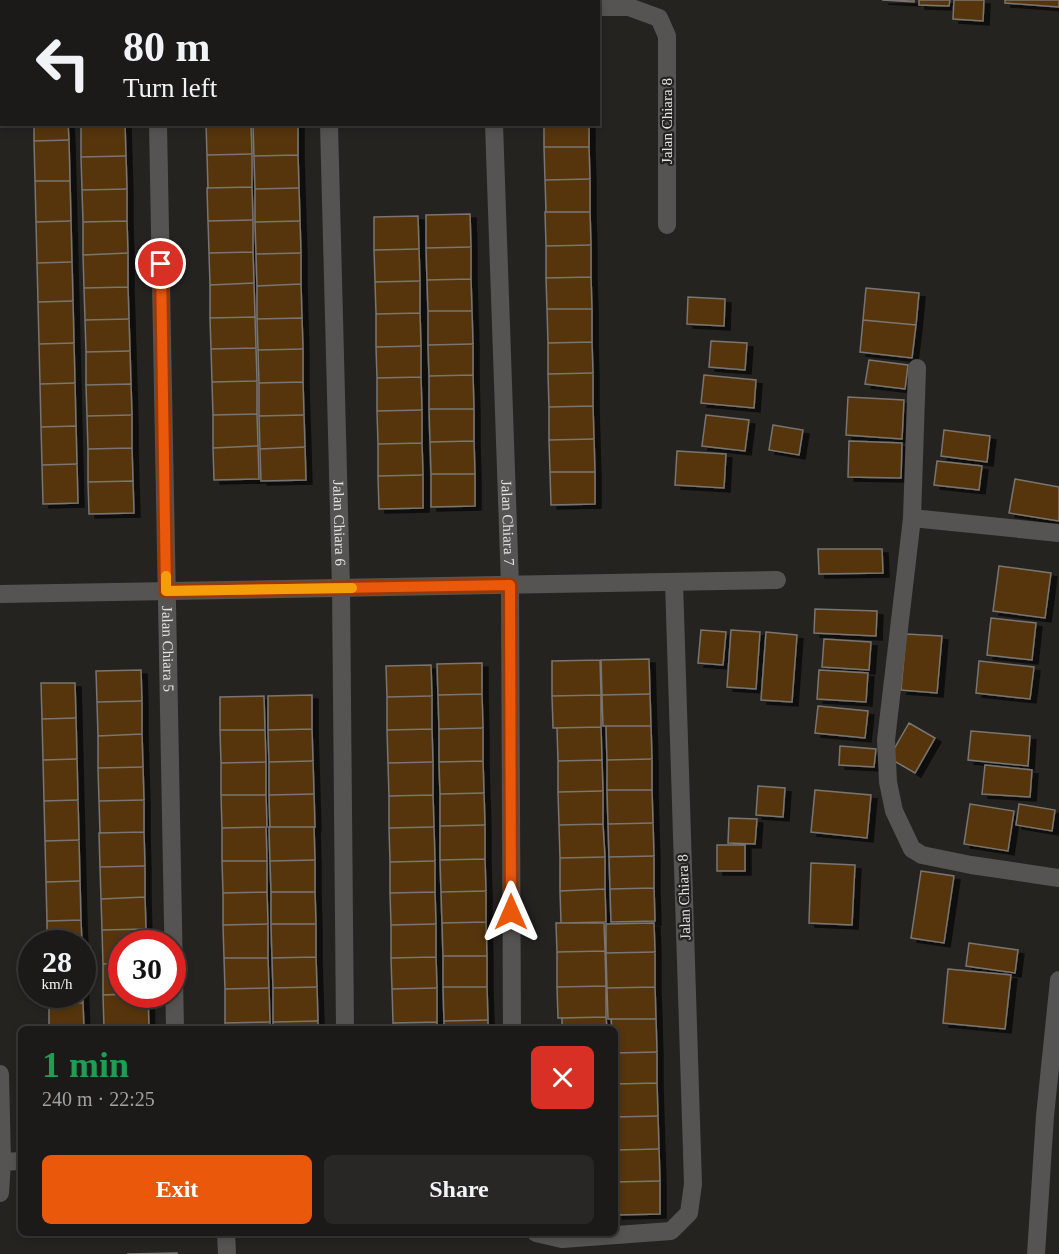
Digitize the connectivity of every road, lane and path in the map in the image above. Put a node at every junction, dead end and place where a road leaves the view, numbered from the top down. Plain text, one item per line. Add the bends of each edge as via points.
1 (600, 7) edge
2 (158, 126) edge
3 (329, 126) edge
4 (494, 126) edge
5 (668, 225) dead end
6 (917, 368) dead end
7 (912, 518) junction
8 (1059, 533) edge
9 (777, 580) dead end
10 (674, 582) junction
11 (510, 585) junction
12 (341, 588) junction
13 (166, 591) junction
14 (0, 594) edge
15 (1059, 878) edge
16 (1059, 980) edge
17 (174, 1026) edge
18 (345, 1026) edge
19 (512, 1026) edge
20 (0, 1074) edge
21 (18, 1161) edge
22 (2, 1162) junction
23 (0, 1193) edge
24 (618, 1235) edge
25 (226, 1236) edge
26 (549, 1236) edge
27 (603, 1236) edge
28 (227, 1254) edge
29 (1036, 1254) edge

1 - 5 street, Jalan Chiara 8 via 629,7 659,18 667,36
2 - 13 street, Jalan Chiara 5
3 - 12 street, Jalan Chiara 6
4 - 11 street, Jalan Chiara 7
6 - 7 street
7 - 8 street
7 - 15 street via 886,740 894,811 912,849 922,855
9 - 10 street
10 - 11 street
10 - 24 street, Jalan Chiara 8 via 693,1184 689,1213 671,1231
11 - 12 street
11 - 19 street, Jalan Chiara 7
12 - 13 street
12 - 18 street, Jalan Chiara 6
13 - 14 street
13 - 17 street, Jalan Chiara 5
16 - 29 street
20 - 22 street
21 - 22 street
22 - 23 street
25 - 28 street
26 - 27 street, Jalan Chiara 8

